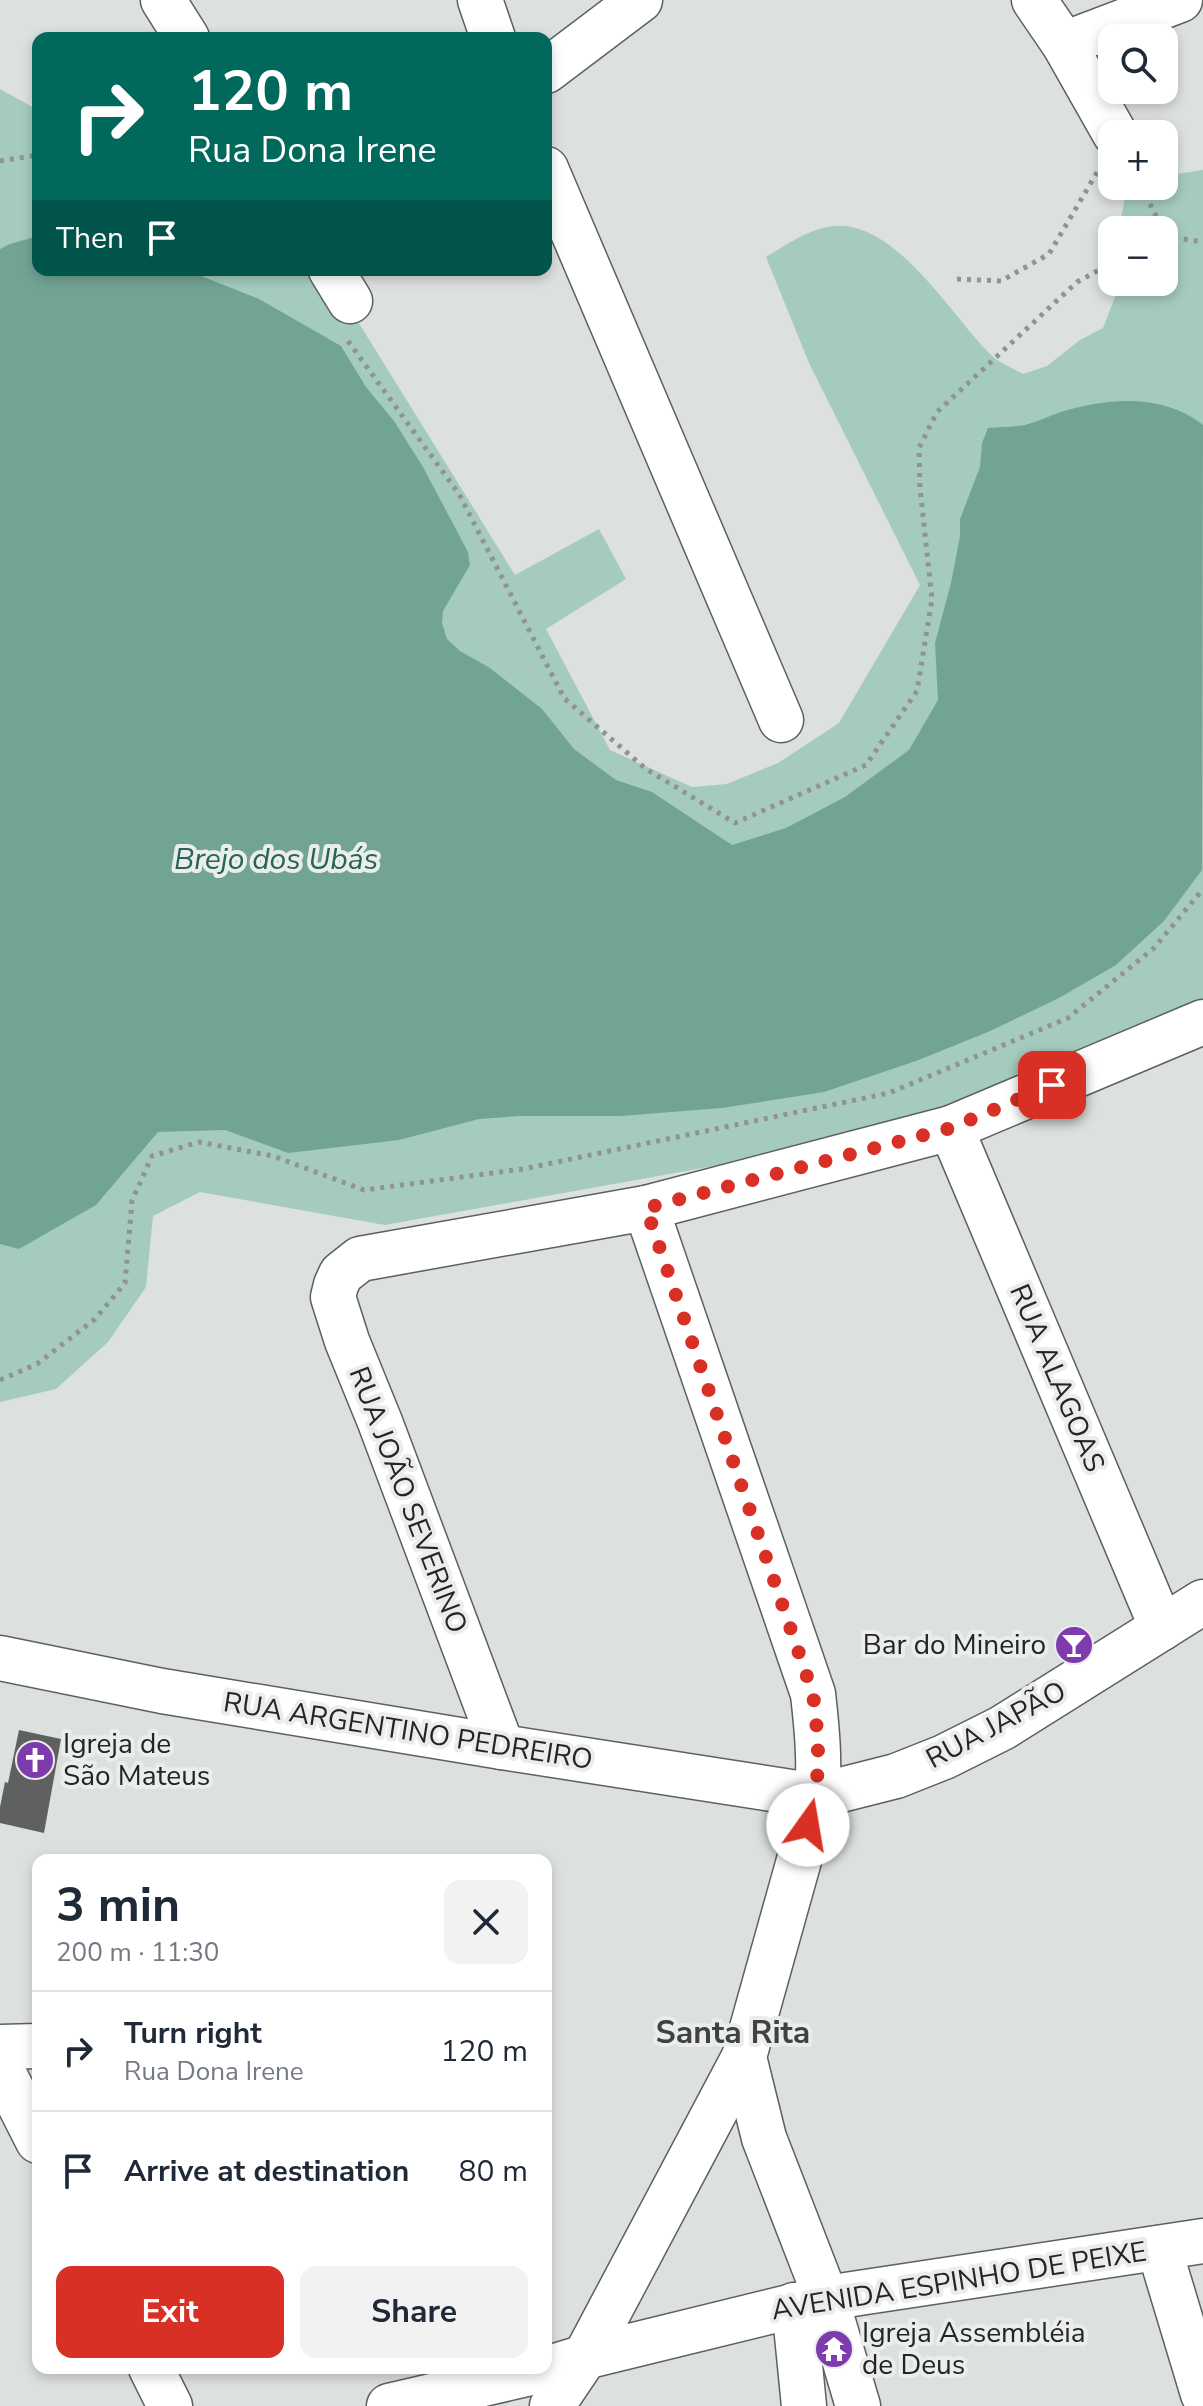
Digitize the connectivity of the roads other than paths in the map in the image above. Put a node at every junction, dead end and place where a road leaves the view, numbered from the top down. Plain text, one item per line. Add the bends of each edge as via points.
1 (163, 0) edge
2 (480, 0) edge
3 (640, 0) edge
4 (1034, 0) edge
5 (1180, 0) edge
6 (183, 32) edge
7 (491, 32) edge
8 (1064, 44) junction
9 (552, 66) edge
10 (1098, 120) edge
11 (552, 183) edge
12 (781, 720) dead end
13 (1203, 1022) edge
14 (951, 1128) junction
15 (646, 1208) junction
16 (1203, 1602) edge
17 (1162, 1628) junction
18 (0, 1658) edge
19 (502, 1747) junction
20 (817, 1796) junction
21 (32, 2046) edge
22 (0, 2047) edge
23 (744, 2057) junction
24 (0, 2066) edge
25 (32, 2129) edge
26 (1203, 2241) edge
27 (1159, 2248) junction
28 (810, 2302) junction
29 (585, 2357) junction
30 (154, 2374) edge
31 (544, 2382) edge
32 (1203, 2394) edge
33 (170, 2406) edge
34 (389, 2406) edge
35 (804, 2406) edge
36 (858, 2406) edge

1 - 6 street
2 - 7 street
3 - 9 street
4 - 8 street
5 - 8 street
8 - 10 street
11 - 12 street
13 - 14 street
14 - 15 street
14 - 17 street, RUA ALAGOAS
15 - 19 street, RUA JOÃO SEVERINO via 360,1259 336,1285 333,1297 347,1341
15 - 20 street via 813,1694 819,1742
16 - 17 street, RUA JAPÃO
17 - 20 street, RUA JAPÃO via 1002,1728 944,1757 896,1776
18 - 19 street, RUA ARGENTINO PEDREIRO via 162,1691
19 - 20 street, RUA ARGENTINO PEDREIRO
20 - 23 street
21 - 22 street
23 - 28 street
23 - 29 street
24 - 25 street
26 - 27 street, AVENIDA ESPINHO DE PEIXE
27 - 28 street, AVENIDA ESPINHO DE PEIXE
27 - 32 street
28 - 29 street, AVENIDA ESPINHO DE PEIXE
28 - 35 street
28 - 36 street
29 - 31 street
30 - 33 street
31 - 34 street

